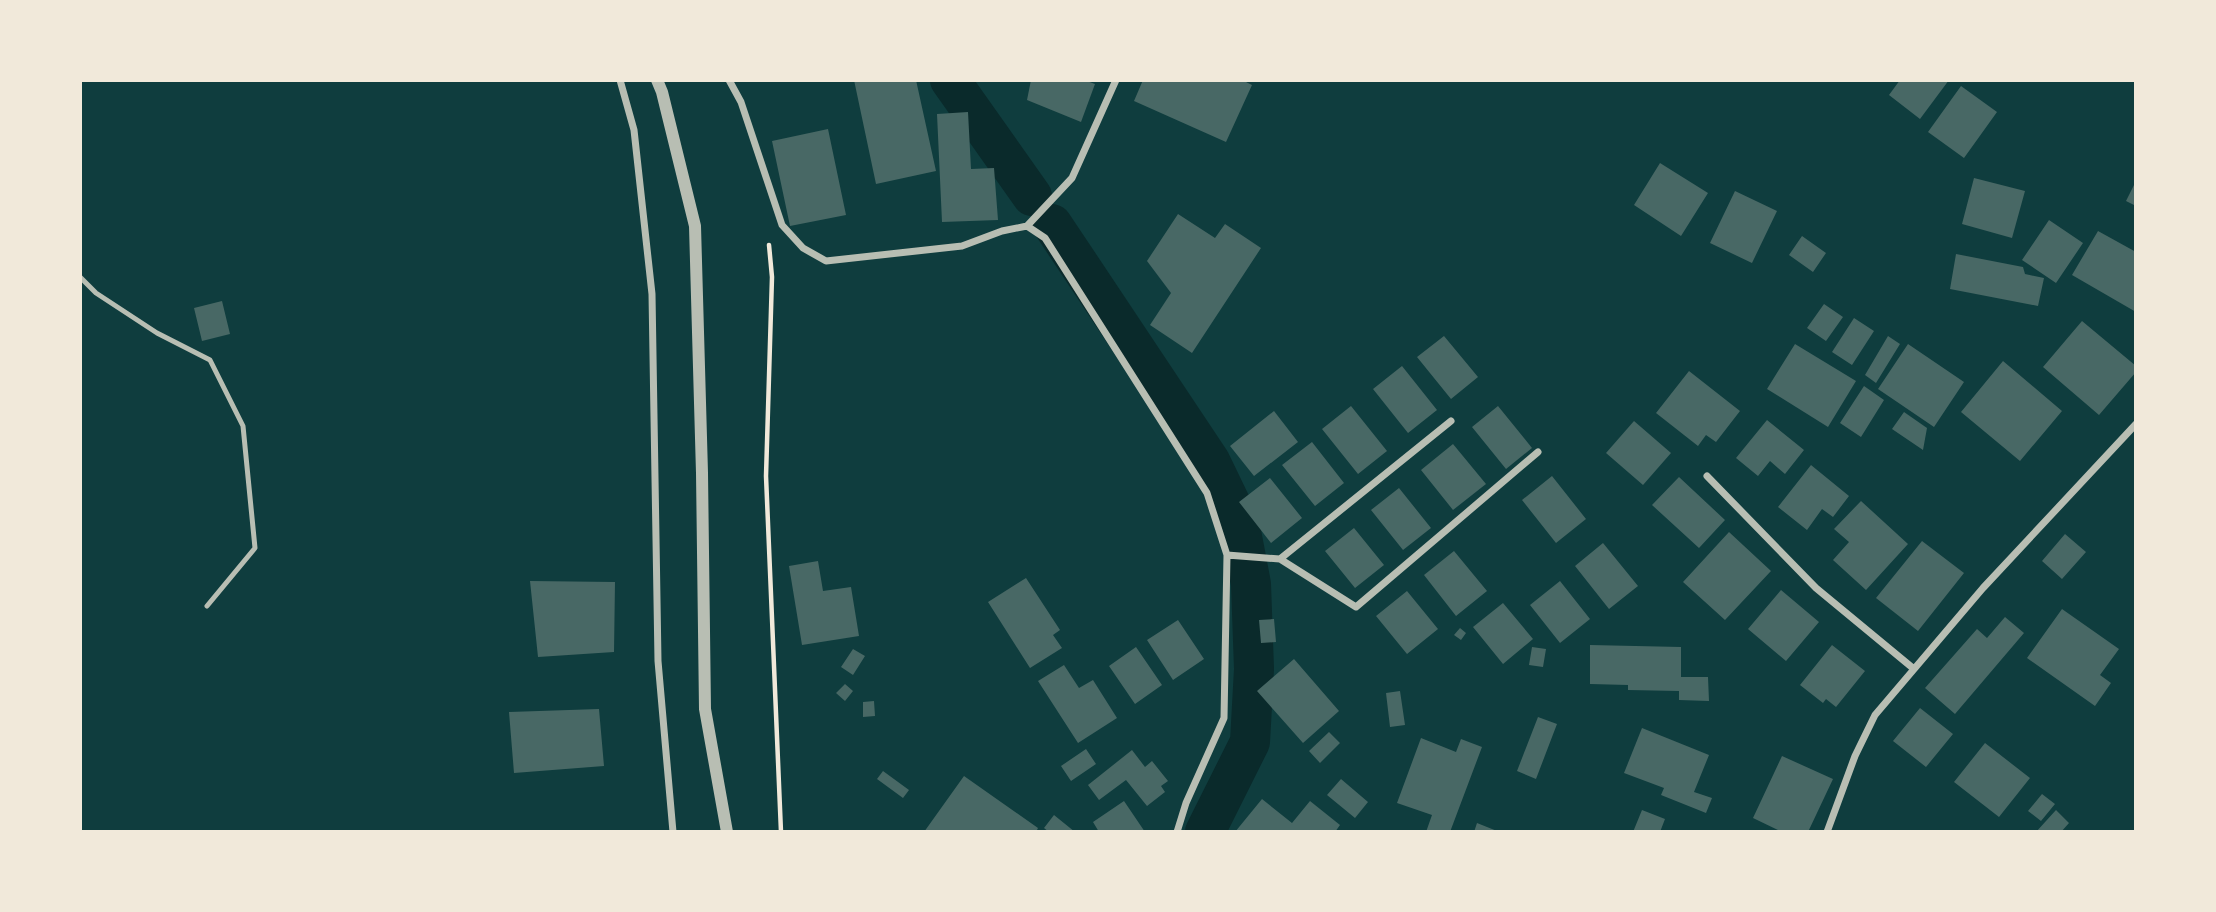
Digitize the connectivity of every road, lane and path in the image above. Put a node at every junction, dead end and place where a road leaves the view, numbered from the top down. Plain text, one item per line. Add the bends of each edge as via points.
1 (620, 80) edge
2 (657, 80) edge
3 (729, 80) edge
4 (1116, 80) edge
5 (1027, 226) junction
6 (769, 236) dead end
7 (80, 277) edge
8 (1451, 421) dead end
9 (2136, 424) edge
10 (1538, 452) dead end
11 (1707, 476) dead end
12 (1231, 555) junction
13 (1280, 559) junction
14 (207, 606) dead end
15 (1914, 669) junction
16 (673, 831) edge
17 (727, 831) edge
18 (781, 831) edge
19 (1177, 831) edge
20 (1827, 831) edge

1 - 16 street via 634,130 652,294 658,661
2 - 17 street via 695,226 705,709
3 - 5 street via 741,102 782,225 803,248 826,261 962,246
4 - 5 street via 1072,178
5 - 12 street via 1045,238 1207,493
6 - 18 path via 772,277 766,476
7 - 14 lane via 96,293 157,333 210,360 243,426 255,548
8 - 13 street
9 - 15 street
10 - 13 street via 1356,607
11 - 15 street via 1816,588
12 - 13 street
12 - 19 street via 1224,718
15 - 20 street via 1875,715

